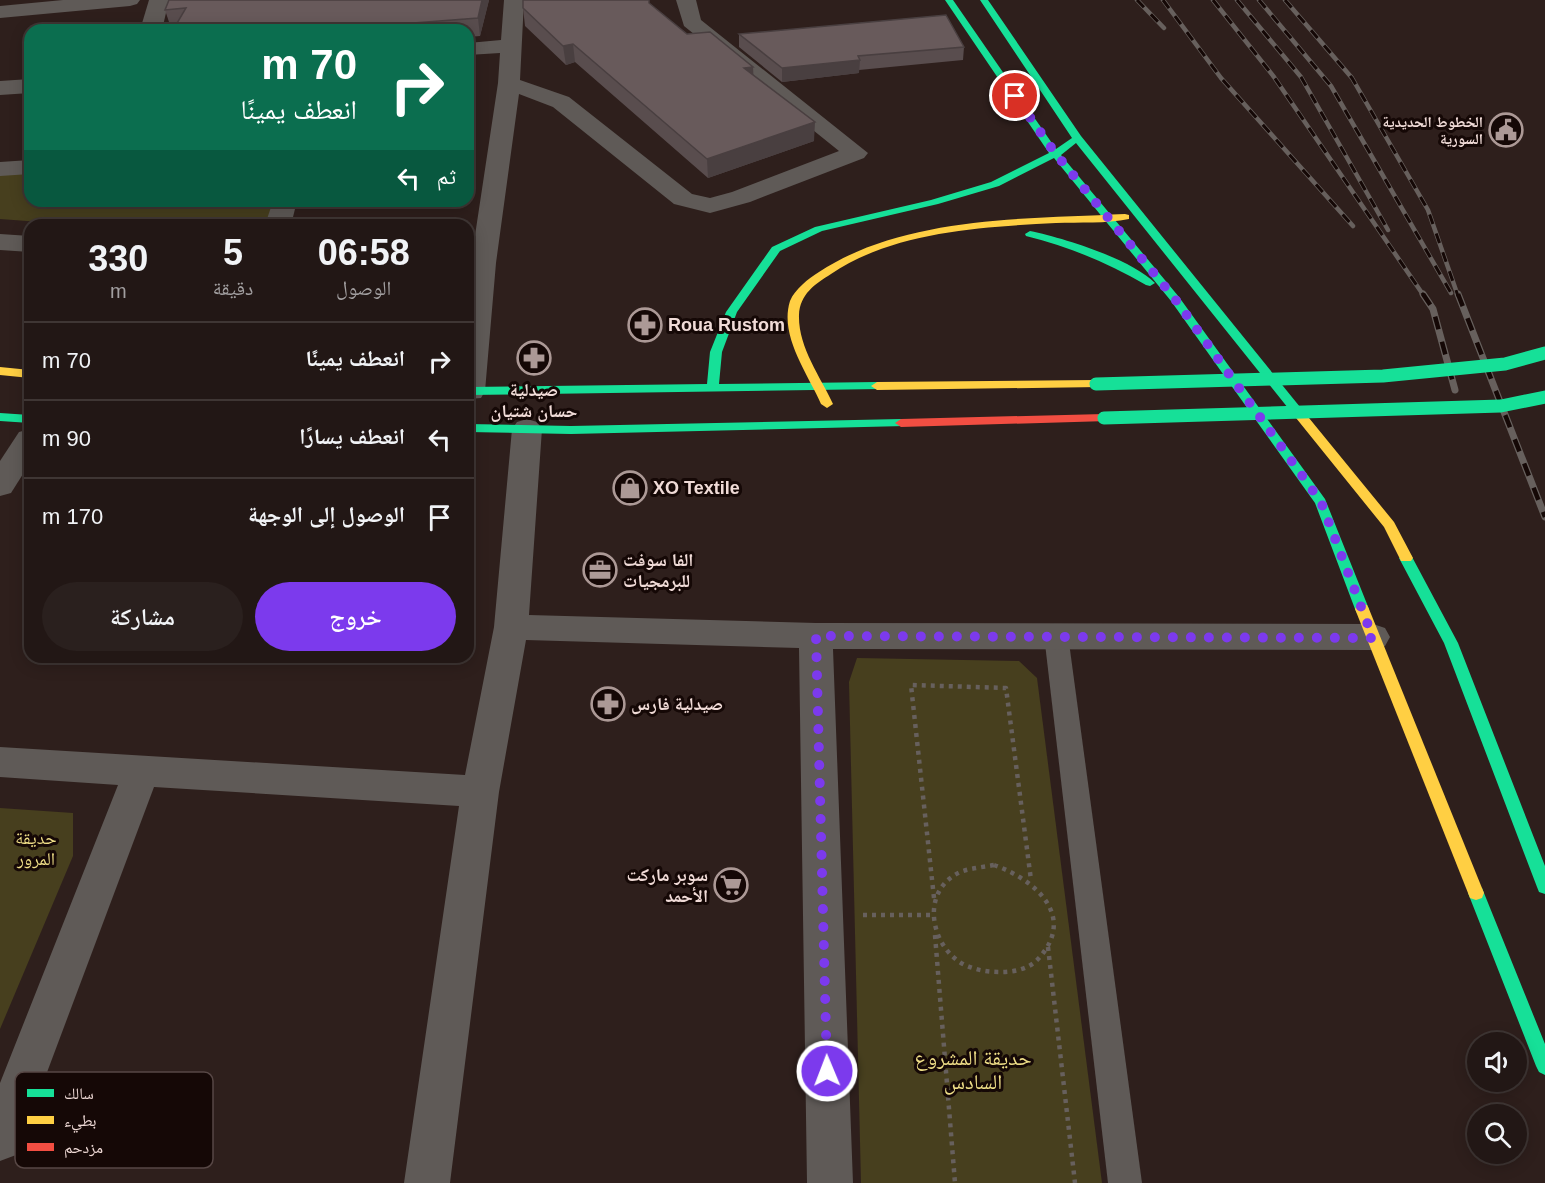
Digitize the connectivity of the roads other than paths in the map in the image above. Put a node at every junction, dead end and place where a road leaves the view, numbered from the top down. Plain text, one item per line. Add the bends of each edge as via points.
1 (130, 0) edge
2 (159, 0) edge
3 (514, 0) edge
4 (686, 0) edge
5 (949, 0) edge
6 (984, 0) edge
7 (0, 12) edge
8 (153, 24) edge
9 (510, 46) junction
10 (474, 49) edge
11 (509, 83) junction
12 (24, 86) edge
13 (0, 88) edge
14 (1077, 138) junction
15 (1055, 153) junction
16 (24, 167) edge
17 (0, 169) edge
18 (1139, 216) junction
19 (1108, 218) junction
20 (974, 227) junction
21 (0, 242) edge
22 (24, 244) edge
23 (1175, 299) junction
24 (474, 352) edge
25 (1545, 353) edge
26 (0, 372) edge
27 (24, 374) edge
28 (713, 387) junction
29 (820, 387) junction
30 (474, 391) edge
31 (1545, 397) edge
32 (0, 417) edge
33 (24, 419) edge
34 (834, 426) junction
35 (474, 428) edge
36 (527, 429) junction
37 (24, 448) edge
38 (0, 485) edge
39 (511, 627) junction
40 (1056, 635) junction
41 (816, 636) junction
42 (1373, 638) junction
43 (0, 762) edge
44 (142, 771) junction
45 (480, 792) junction
46 (1545, 887) edge
47 (1545, 1066) edge
48 (26, 1072) edge
49 (15, 1100) edge
50 (0, 1139) edge
51 (427, 1183) edge
52 (830, 1183) edge
53 (1125, 1183) edge

1 - 7 street
2 - 8 street
3 - 9 street
4 - 11 street via 691,22 856,153 710,206 683,199 561,102
5 - 15 main road
6 - 14 main road
9 - 10 street
9 - 11 street
11 - 24 street
12 - 13 street
14 - 15 main road
14 - 18 main road
15 - 19 main road
15 - 28 main road via 995,184 819,229 776,249 732,312 716,352
16 - 17 street
18 - 19 main road
18 - 46 main road via 1389,525 1451,643
19 - 20 main road
19 - 23 main road
20 - 23 main road via 1083,246 1117,262
20 - 29 main road via 882,244 843,258 813,277 795,300 795,332
21 - 22 street
23 - 42 main road via 1321,502
25 - 29 main road, bridge via 1505,364 1383,376
26 - 27 main road
28 - 29 main road
28 - 30 main road
29 - 34 main road
31 - 34 main road, bridge via 1501,406
32 - 33 main road
34 - 36 main road
35 - 36 main road
36 - 39 street
37 - 38 street
39 - 41 street
39 - 45 street
40 - 41 street
40 - 42 street
40 - 53 lane
41 - 52 street
42 - 47 main road
43 - 44 street
44 - 45 street
44 - 48 street
45 - 51 street
49 - 50 street

